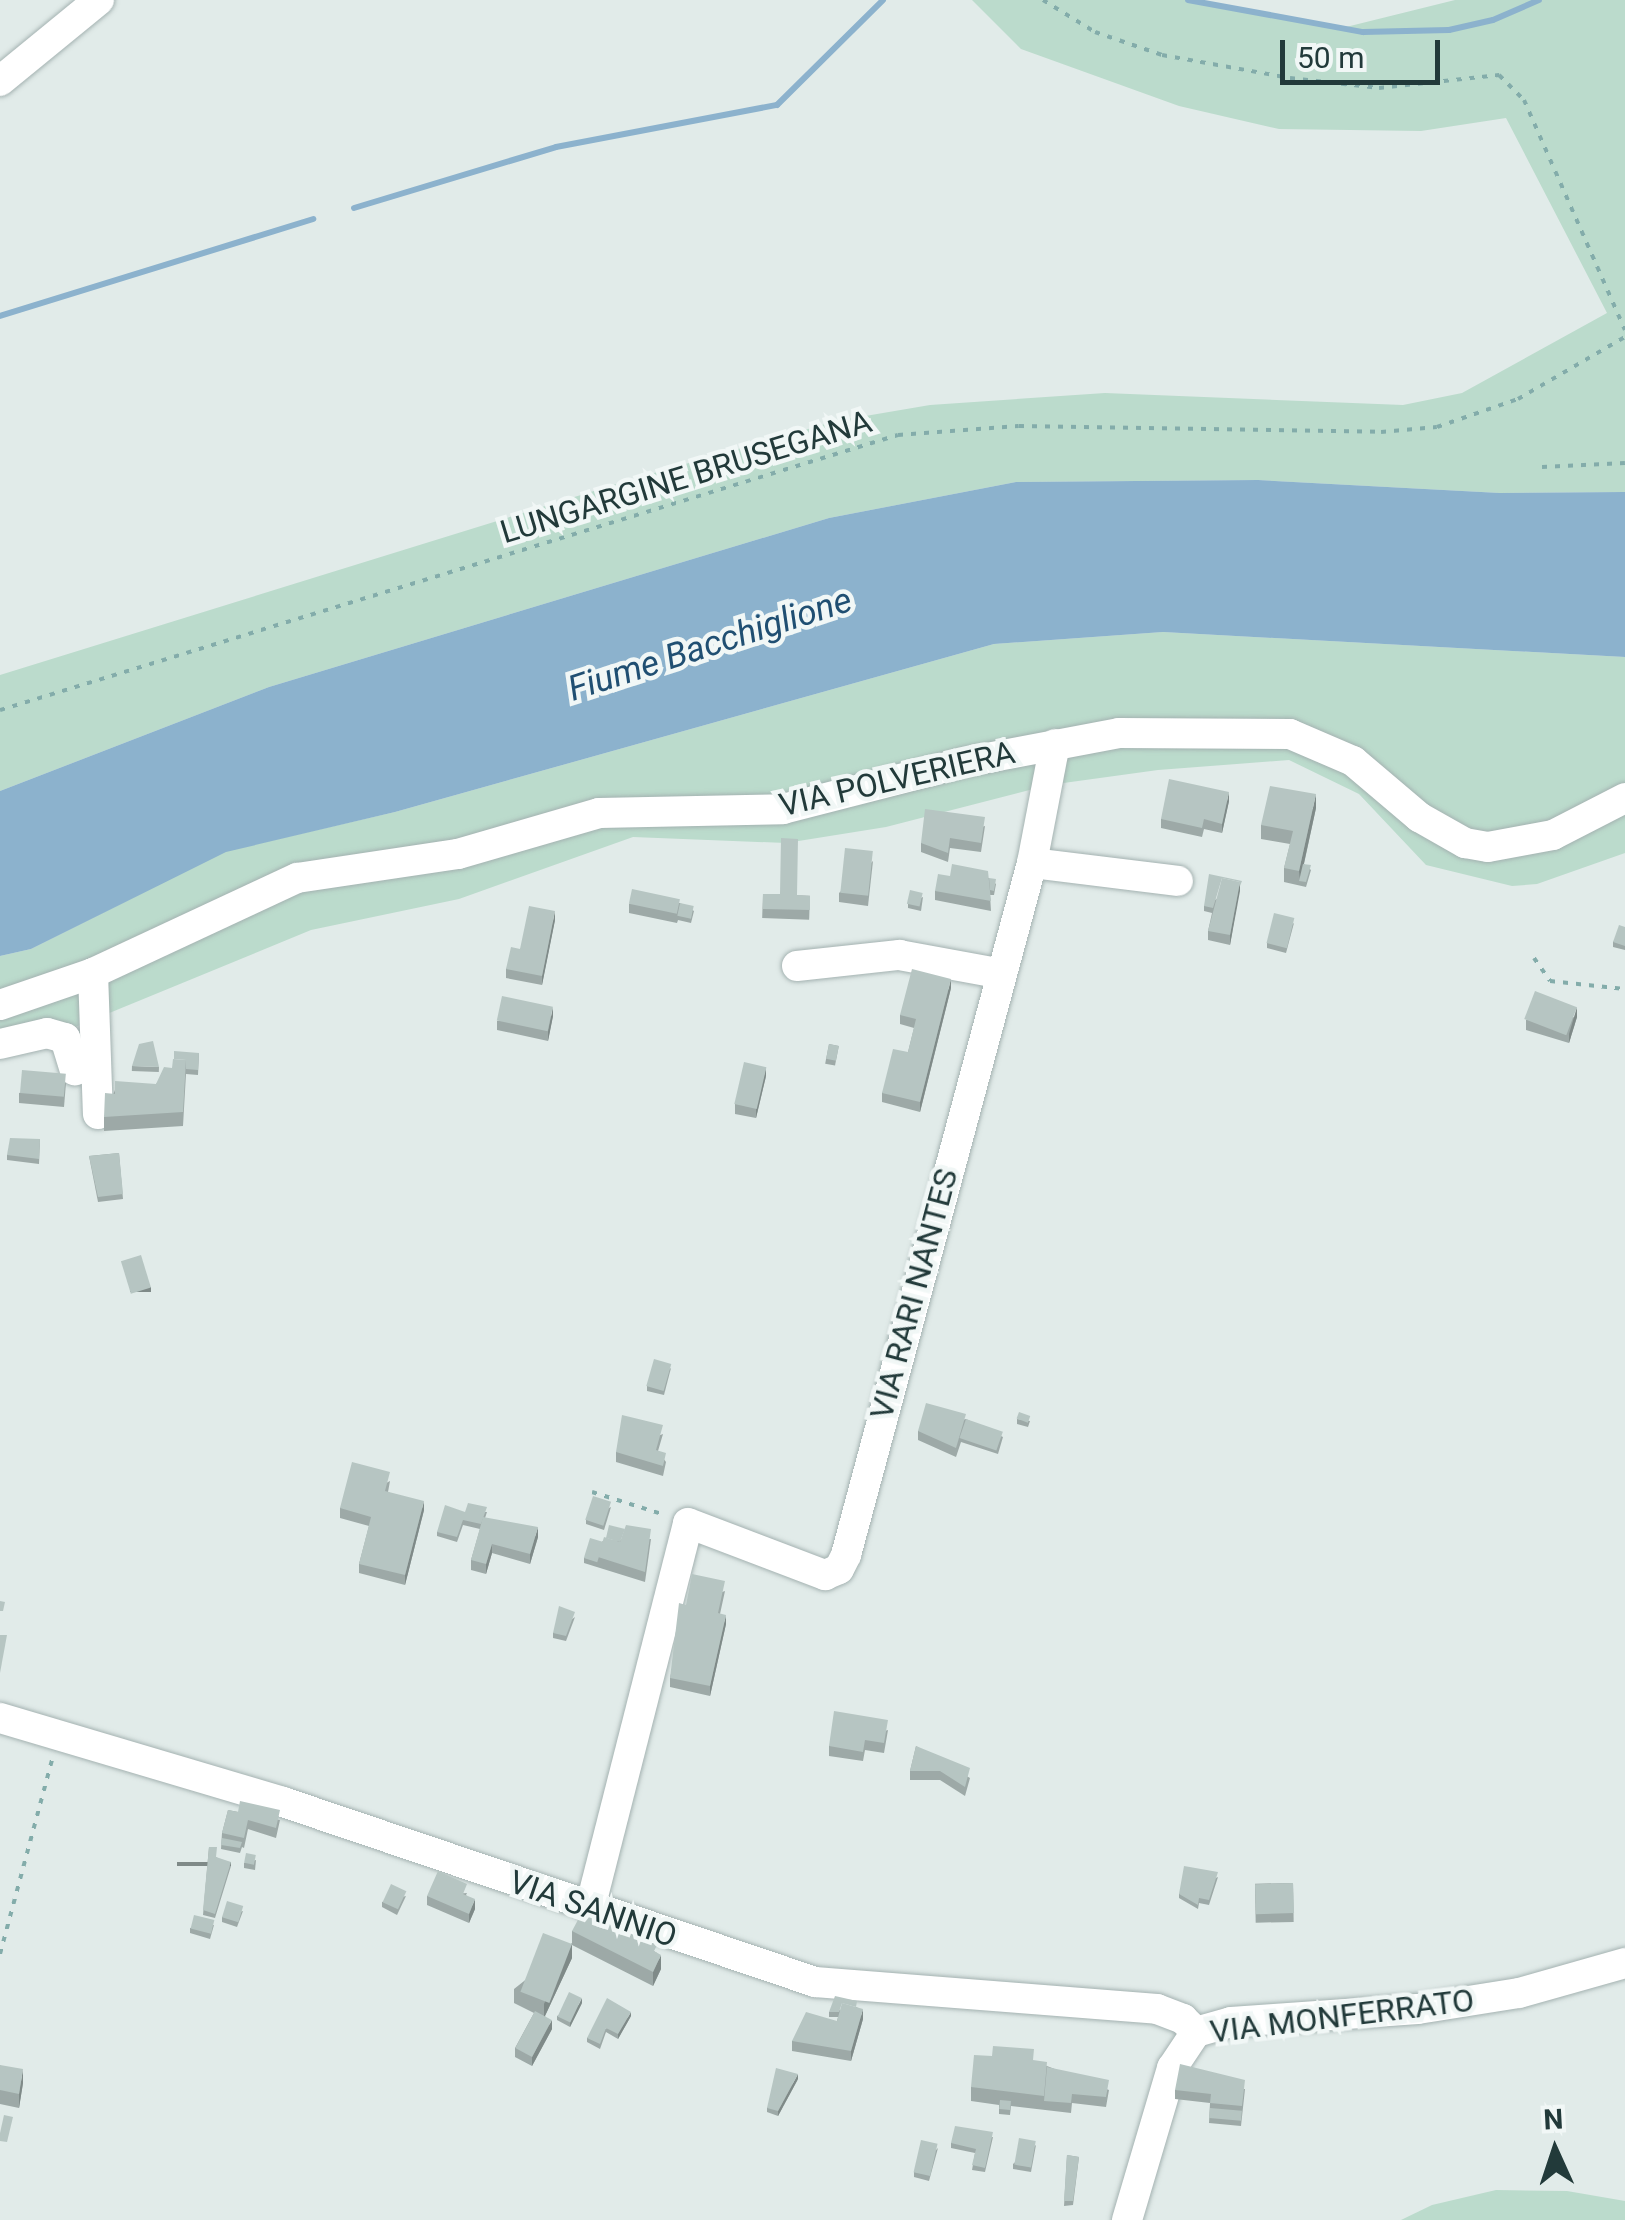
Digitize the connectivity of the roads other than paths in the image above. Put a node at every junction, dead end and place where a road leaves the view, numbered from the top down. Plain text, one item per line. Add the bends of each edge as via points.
1 (100, 0) edge
2 (0, 81) edge
3 (1055, 744) junction
4 (1625, 798) edge
5 (1032, 863) junction
6 (1178, 881) dead end
7 (797, 966) dead end
8 (93, 973) junction
9 (998, 973) junction
10 (0, 1005) edge
11 (0, 1044) edge
12 (75, 1070) dead end
13 (98, 1114) dead end
14 (0, 1718) edge
15 (590, 1908) junction
16 (1625, 1963) edge
17 (1196, 2032) junction
18 (1127, 2220) edge

1 - 2 street
3 - 4 street, VIA POLVERIERA via 1200,729 1290,734 1353,760 1419,817 1465,843 1488,846 1553,835
3 - 5 street, VIA RARI NANTES
3 - 8 street, VIA POLVERIERA via 783,809 599,812 458,854 298,878
5 - 6 street
5 - 9 street, VIA RARI NANTES
7 - 9 street via 899,955
8 - 10 street, VIA POLVERIERA
8 - 13 street
9 - 15 street, VIA RARI NANTES via 839,1569 825,1575 808,1570 688,1523
11 - 12 street via 47,1033 65,1038
14 - 15 street, VIA SANNIO via 283,1802
15 - 17 street, VIA SANNIO via 814,1982 1157,2009 1183,2018
16 - 17 street, VIA MONFERRATO via 1520,1994 1418,2009 1231,2022
17 - 18 street, VIA MONFERRATO via 1172,2068

